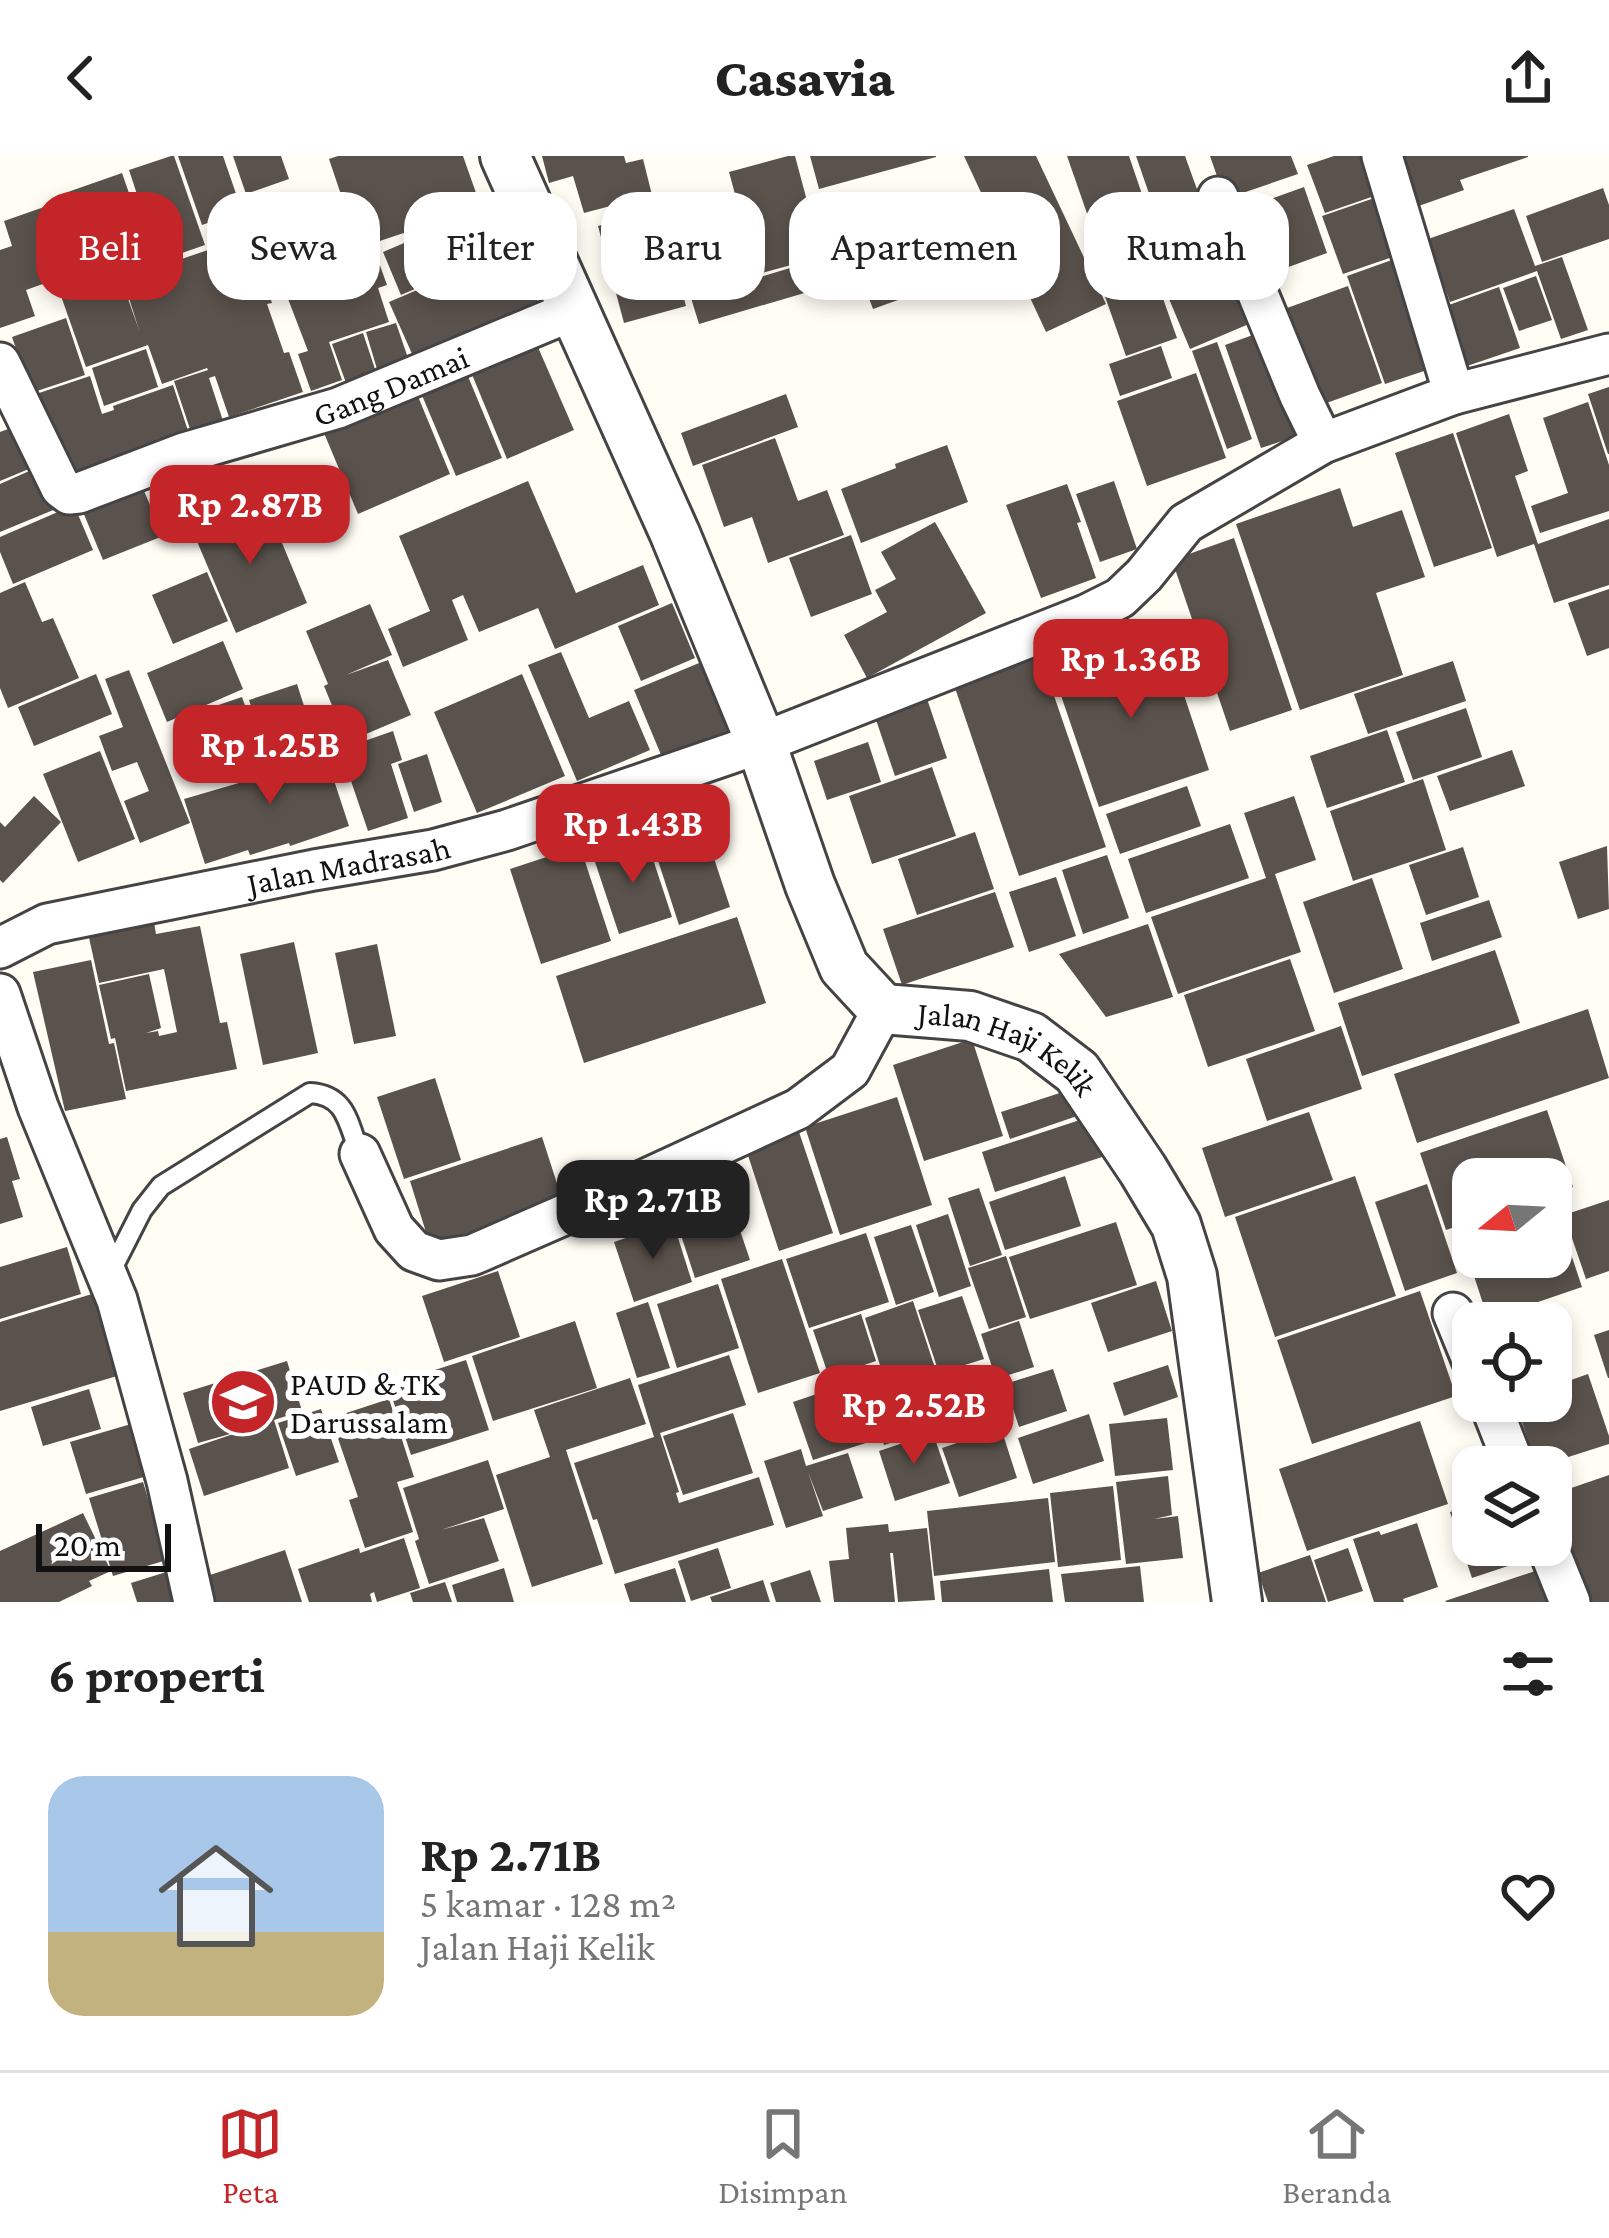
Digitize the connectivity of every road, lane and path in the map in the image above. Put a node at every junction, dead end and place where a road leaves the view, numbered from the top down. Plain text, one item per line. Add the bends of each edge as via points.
1 (505, 156) edge
2 (1382, 156) edge
3 (1261, 300) edge
4 (575, 309) junction
5 (1609, 354) edge
6 (0, 363) edge
7 (1454, 394) junction
8 (1323, 442) junction
9 (760, 743) junction
10 (0, 948) edge
11 (0, 994) edge
12 (883, 1009) junction
13 (361, 1154) joint
14 (109, 1276) junction
15 (1555, 1566) edge
16 (194, 1602) edge
17 (1237, 1602) edge
18 (1570, 1602) edge

1 - 4 street, Jalan Haji Kelik
2 - 7 street
3 - 8 street
4 - 6 street, Gang Damai via 338,408 69,494
4 - 9 street, Jalan Haji Kelik
5 - 7 street, Jalan Madrasah
7 - 8 street, Jalan Madrasah
8 - 9 street, Jalan Madrasah via 1186,523 1120,598
9 - 10 street, Jalan Madrasah via 507,830 47,924
9 - 12 street, Jalan Haji Kelik via 844,967
11 - 14 street
12 - 13 street via 850,1070 798,1109 472,1256 439,1260 414,1252 394,1229
12 - 17 street, Jalan Haji Kelik via 970,1016 1031,1037 1077,1072 1176,1225 1192,1276
13 - 14 lane via 341,1105 310,1093 161,1186
14 - 16 street
15 - 18 street

